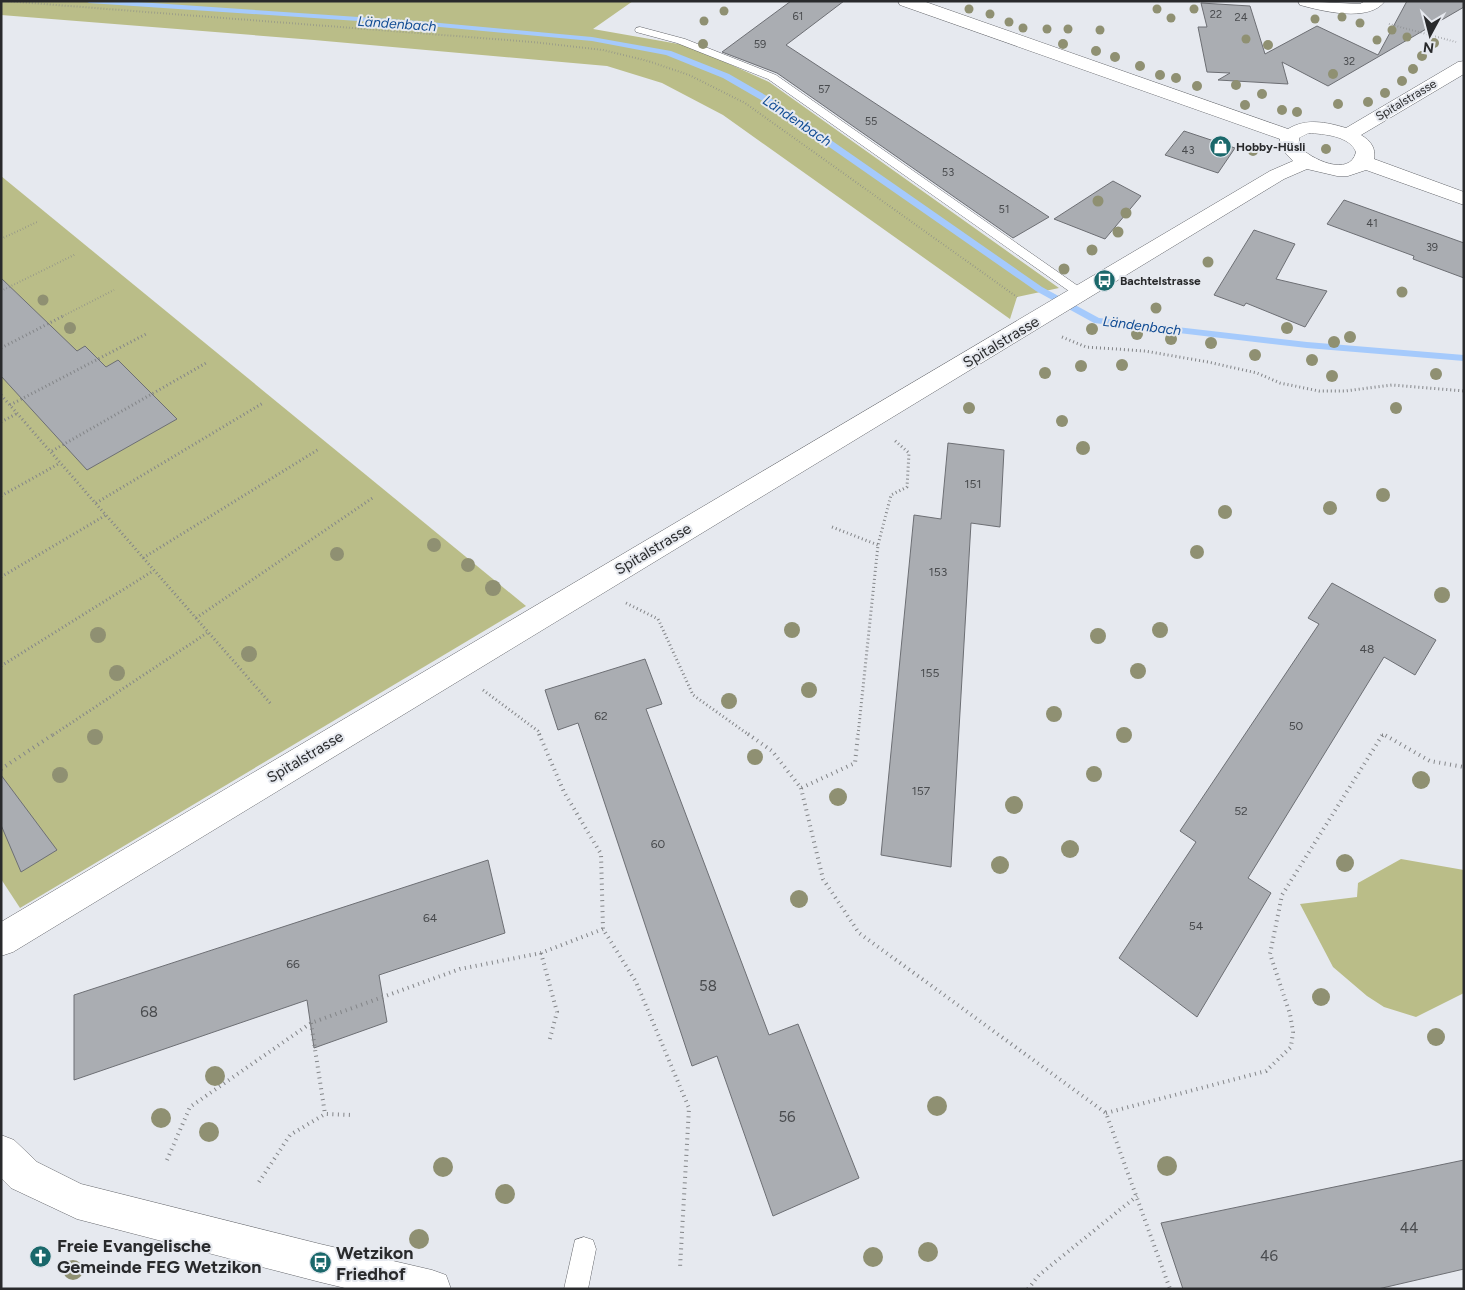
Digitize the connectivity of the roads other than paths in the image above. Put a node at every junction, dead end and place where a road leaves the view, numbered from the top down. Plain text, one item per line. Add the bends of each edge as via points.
1 (906, 1) edge
2 (1306, 1) edge
3 (1377, 1) edge
4 (640, 30) dead end
5 (1464, 66) edge
6 (1348, 135) junction
7 (1290, 136) junction
8 (1306, 162) junction
9 (1363, 162) junction
10 (1464, 198) edge
11 (1078, 296) junction
12 (1, 940) edge
13 (1, 1153) edge
14 (584, 1249) dead end
15 (432, 1289) edge
16 (576, 1289) edge

1 - 7 street
2 - 3 street via 1363,10
4 - 11 lane via 681,41 772,77
5 - 6 street, Spitalstrasse
6 - 7 street via 1319,127 1301,129
6 - 9 street via 1364,148
7 - 8 street via 1288,141 1293,152
8 - 9 street via 1339,170
8 - 11 street, Spitalstrasse via 1277,175
9 - 10 street
11 - 12 street, Spitalstrasse via 1050,324 457,666
13 - 15 street via 24,1175 77,1201
14 - 16 lane

